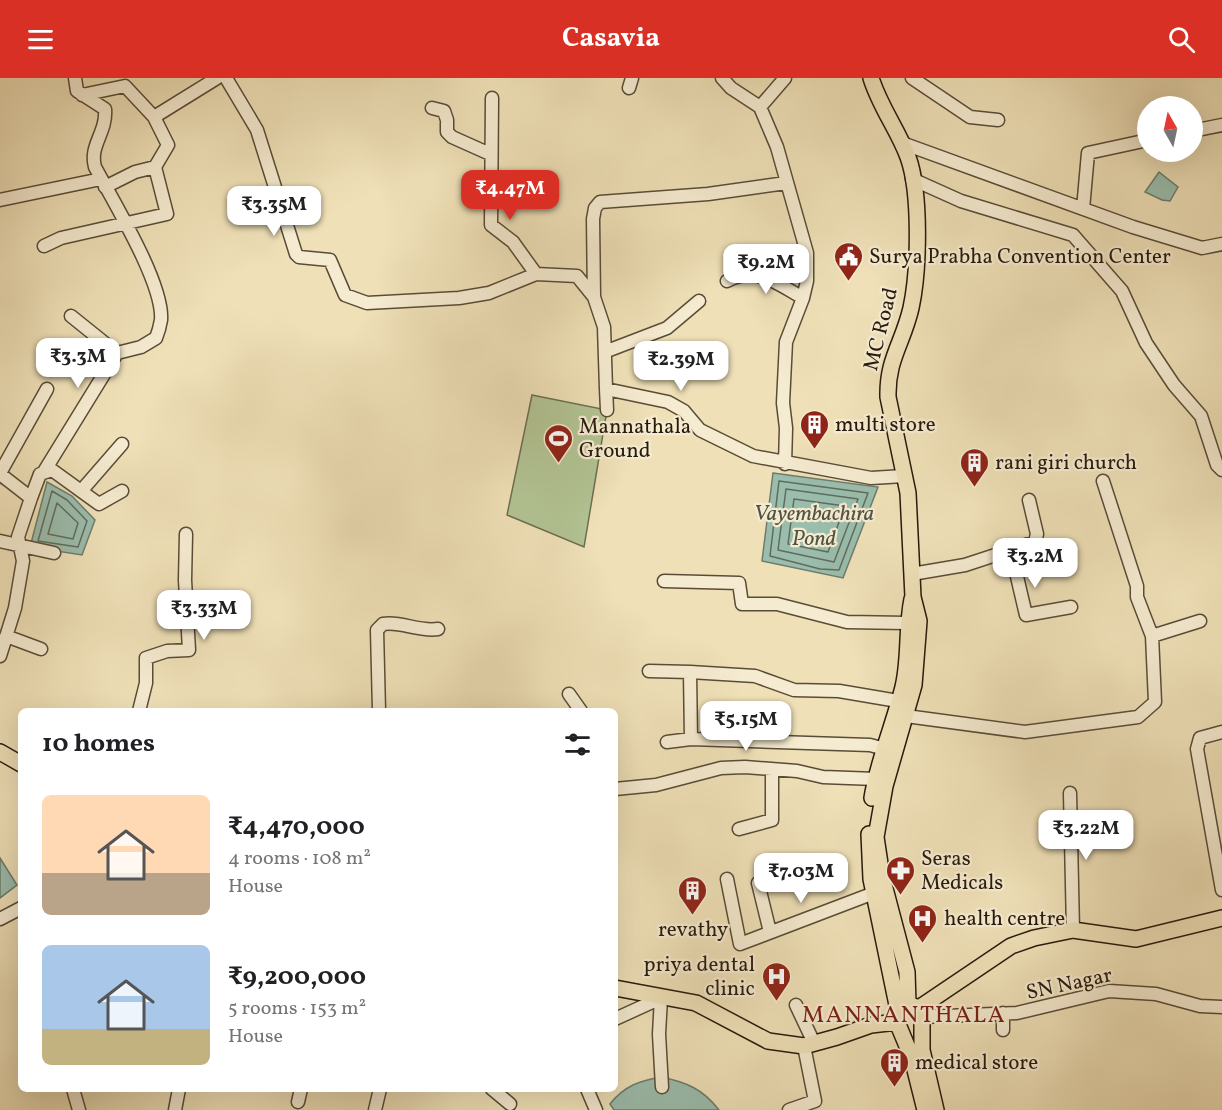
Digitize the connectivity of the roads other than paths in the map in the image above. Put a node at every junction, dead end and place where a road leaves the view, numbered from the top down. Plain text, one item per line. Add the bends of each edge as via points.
1 (75, 78) edge
2 (217, 78) edge
3 (226, 78) edge
4 (722, 78) edge
5 (785, 78) edge
6 (872, 78) edge
7 (912, 78) edge
8 (82, 95) junction
9 (492, 98) dead end
10 (760, 107) junction
11 (432, 108) dead end
12 (154, 117) junction
13 (998, 120) dead end
14 (1222, 125) edge
15 (1203, 129) edge
16 (902, 142) junction
17 (1137, 142) edge
18 (490, 154) junction
19 (155, 167) junction
20 (912, 179) junction
21 (103, 183) junction
22 (786, 183) junction
23 (0, 200) edge
24 (1083, 210) junction
25 (124, 224) junction
26 (1222, 244) edge
27 (44, 246) dead end
28 (536, 274) junction
29 (727, 281) dead end
30 (594, 297) junction
31 (803, 298) junction
32 (699, 301) dead end
33 (71, 316) dead end
34 (607, 351) junction
35 (117, 353) junction
36 (606, 388) junction
37 (47, 389) dead end
38 (608, 410) dead end
39 (122, 444) dead end
40 (785, 464) junction
41 (45, 470) junction
42 (1222, 470) edge
43 (0, 474) edge
44 (904, 476) junction
45 (1103, 481) dead end
46 (82, 490) junction
47 (122, 491) dead end
48 (31, 498) junction
49 (1029, 500) dead end
50 (186, 534) dead end
51 (0, 541) edge
52 (18, 545) junction
53 (1011, 551) junction
54 (54, 552) dead end
55 (912, 574) junction
56 (664, 581) dead end
57 (913, 597) junction
58 (1071, 607) dead end
59 (1200, 621) dead end
60 (907, 623) junction
61 (438, 629) dead end
62 (6, 636) junction
63 (1152, 636) junction
64 (41, 649) dead end
65 (0, 656) edge
66 (650, 671) dead end
67 (690, 672) junction
68 (569, 694) dead end
69 (898, 700) junction
70 (140, 708) edge
71 (379, 708) edge
72 (579, 708) edge
73 (906, 716) junction
74 (1222, 732) edge
75 (691, 739) junction
76 (667, 742) dead end
77 (885, 749) junction
78 (0, 752) edge
79 (18, 762) edge
80 (772, 770) junction
81 (876, 780) junction
82 (618, 789) edge
83 (1070, 793) dead end
84 (739, 829) dead end
85 (804, 866) dead end
86 (726, 879) dead end
87 (1222, 890) edge
88 (874, 893) junction
89 (18, 910) edge
90 (1222, 918) edge
91 (0, 919) edge
92 (1073, 930) junction
93 (770, 932) junction
94 (618, 989) edge
95 (661, 998) junction
96 (796, 1005) dead end
97 (1222, 1007) edge
98 (1003, 1013) junction
99 (910, 1016) junction
100 (618, 1018) edge
101 (1004, 1030) dead end
102 (809, 1044) junction
103 (662, 1087) dead end
104 (74, 1092) edge
105 (179, 1092) edge
106 (300, 1092) edge
107 (379, 1092) edge
108 (496, 1092) edge
109 (588, 1092) edge
110 (298, 1102) dead end
111 (510, 1104) dead end
112 (79, 1110) edge
113 (175, 1110) edge
114 (375, 1110) edge
115 (596, 1110) edge
116 (789, 1110) edge
117 (925, 1110) edge

1 - 8 street via 77,91
2 - 12 street
3 - 28 street via 256,130 296,254 330,260 345,295 367,303 459,298 489,293
4 - 10 street
5 - 10 street
6 - 16 main road, MC Road via 880,104
7 - 13 street via 970,117
8 - 12 street via 125,86
8 - 21 street via 105,110 104,130 92,156
9 - 18 street
10 - 22 street via 777,147
11 - 18 street via 444,111 447,132 452,137
12 - 19 street via 168,145
14 - 15 street
16 - 20 main road, MC Road
16 - 24 street
17 - 24 street via 1088,153
18 - 28 street via 491,225 513,242
19 - 21 street
19 - 25 street via 167,214
20 - 42 street via 961,201 1073,235 1122,291 1146,343 1201,416
20 - 44 main road, MC Road via 917,213 911,309 889,366 888,381
21 - 23 street
21 - 25 street
22 - 30 street via 708,194 600,202 593,219
22 - 31 street via 807,253
24 - 26 street via 1202,248
25 - 27 street via 61,238
25 - 35 street via 156,292 161,319 156,338 141,347
28 - 30 street via 577,276
29 - 31 street via 750,274
30 - 34 street
31 - 40 street via 786,342
32 - 34 street via 667,328
33 - 35 street
34 - 36 street
35 - 41 street
36 - 38 street
36 - 40 street via 668,402 684,411 700,430 753,456
37 - 43 street
39 - 46 street
40 - 44 street via 871,478
41 - 46 street via 52,470
41 - 48 street
43 - 48 street
44 - 55 main road, MC Road
45 - 63 street
46 - 47 street via 99,504
48 - 52 street
49 - 53 street via 1037,534 1035,542
50 - 70 street via 189,650 167,651 146,658 146,683
51 - 52 street
52 - 54 street
52 - 62 street via 23,561
53 - 55 street via 948,569
53 - 58 street via 1026,615
55 - 57 main road, MC Road
56 - 60 street via 739,583 742,604 777,604 847,622
57 - 60 main road, MC Road
57 - 73 main road, MC Road via 919,621 918,662
59 - 63 street
60 - 69 main road, MC Road via 908,656
61 - 71 street via 382,624 378,630
62 - 64 street
62 - 65 street
63 - 73 street via 1155,702 1138,717 1025,732
66 - 67 street
67 - 69 street via 754,676 794,690 839,691
67 - 75 street
68 - 72 street
69 - 77 main road, MC Road
73 - 99 main road, MC Road via 885,786 876,837 882,877 907,972
74 - 87 street via 1205,734 1197,749
75 - 76 street
75 - 77 street
77 - 81 main road, MC Road
78 - 79 main road
80 - 81 street
80 - 82 street via 721,768 656,785
80 - 84 street via 772,820
81 - 88 main road, MC Road via 868,842
83 - 92 street
85 - 93 street via 758,883
86 - 93 street via 740,944
88 - 93 street
88 - 99 main road, MC Road
89 - 91 street
90 - 92 main road via 1136,939
92 - 99 main road via 1011,946
94 - 95 main road
95 - 100 street
95 - 102 main road via 696,1003 768,1041
95 - 103 street via 658,1034
96 - 102 street
97 - 98 street, SN Nagar via 1200,1006 1156,994 1109,991
98 - 99 street, SN Nagar
98 - 101 street
99 - 102 main road
99 - 117 main road, MC Road via 922,1050
102 - 116 street via 815,1101
104 - 112 street
105 - 113 street
106 - 110 street
107 - 114 street
108 - 111 street
109 - 115 street

